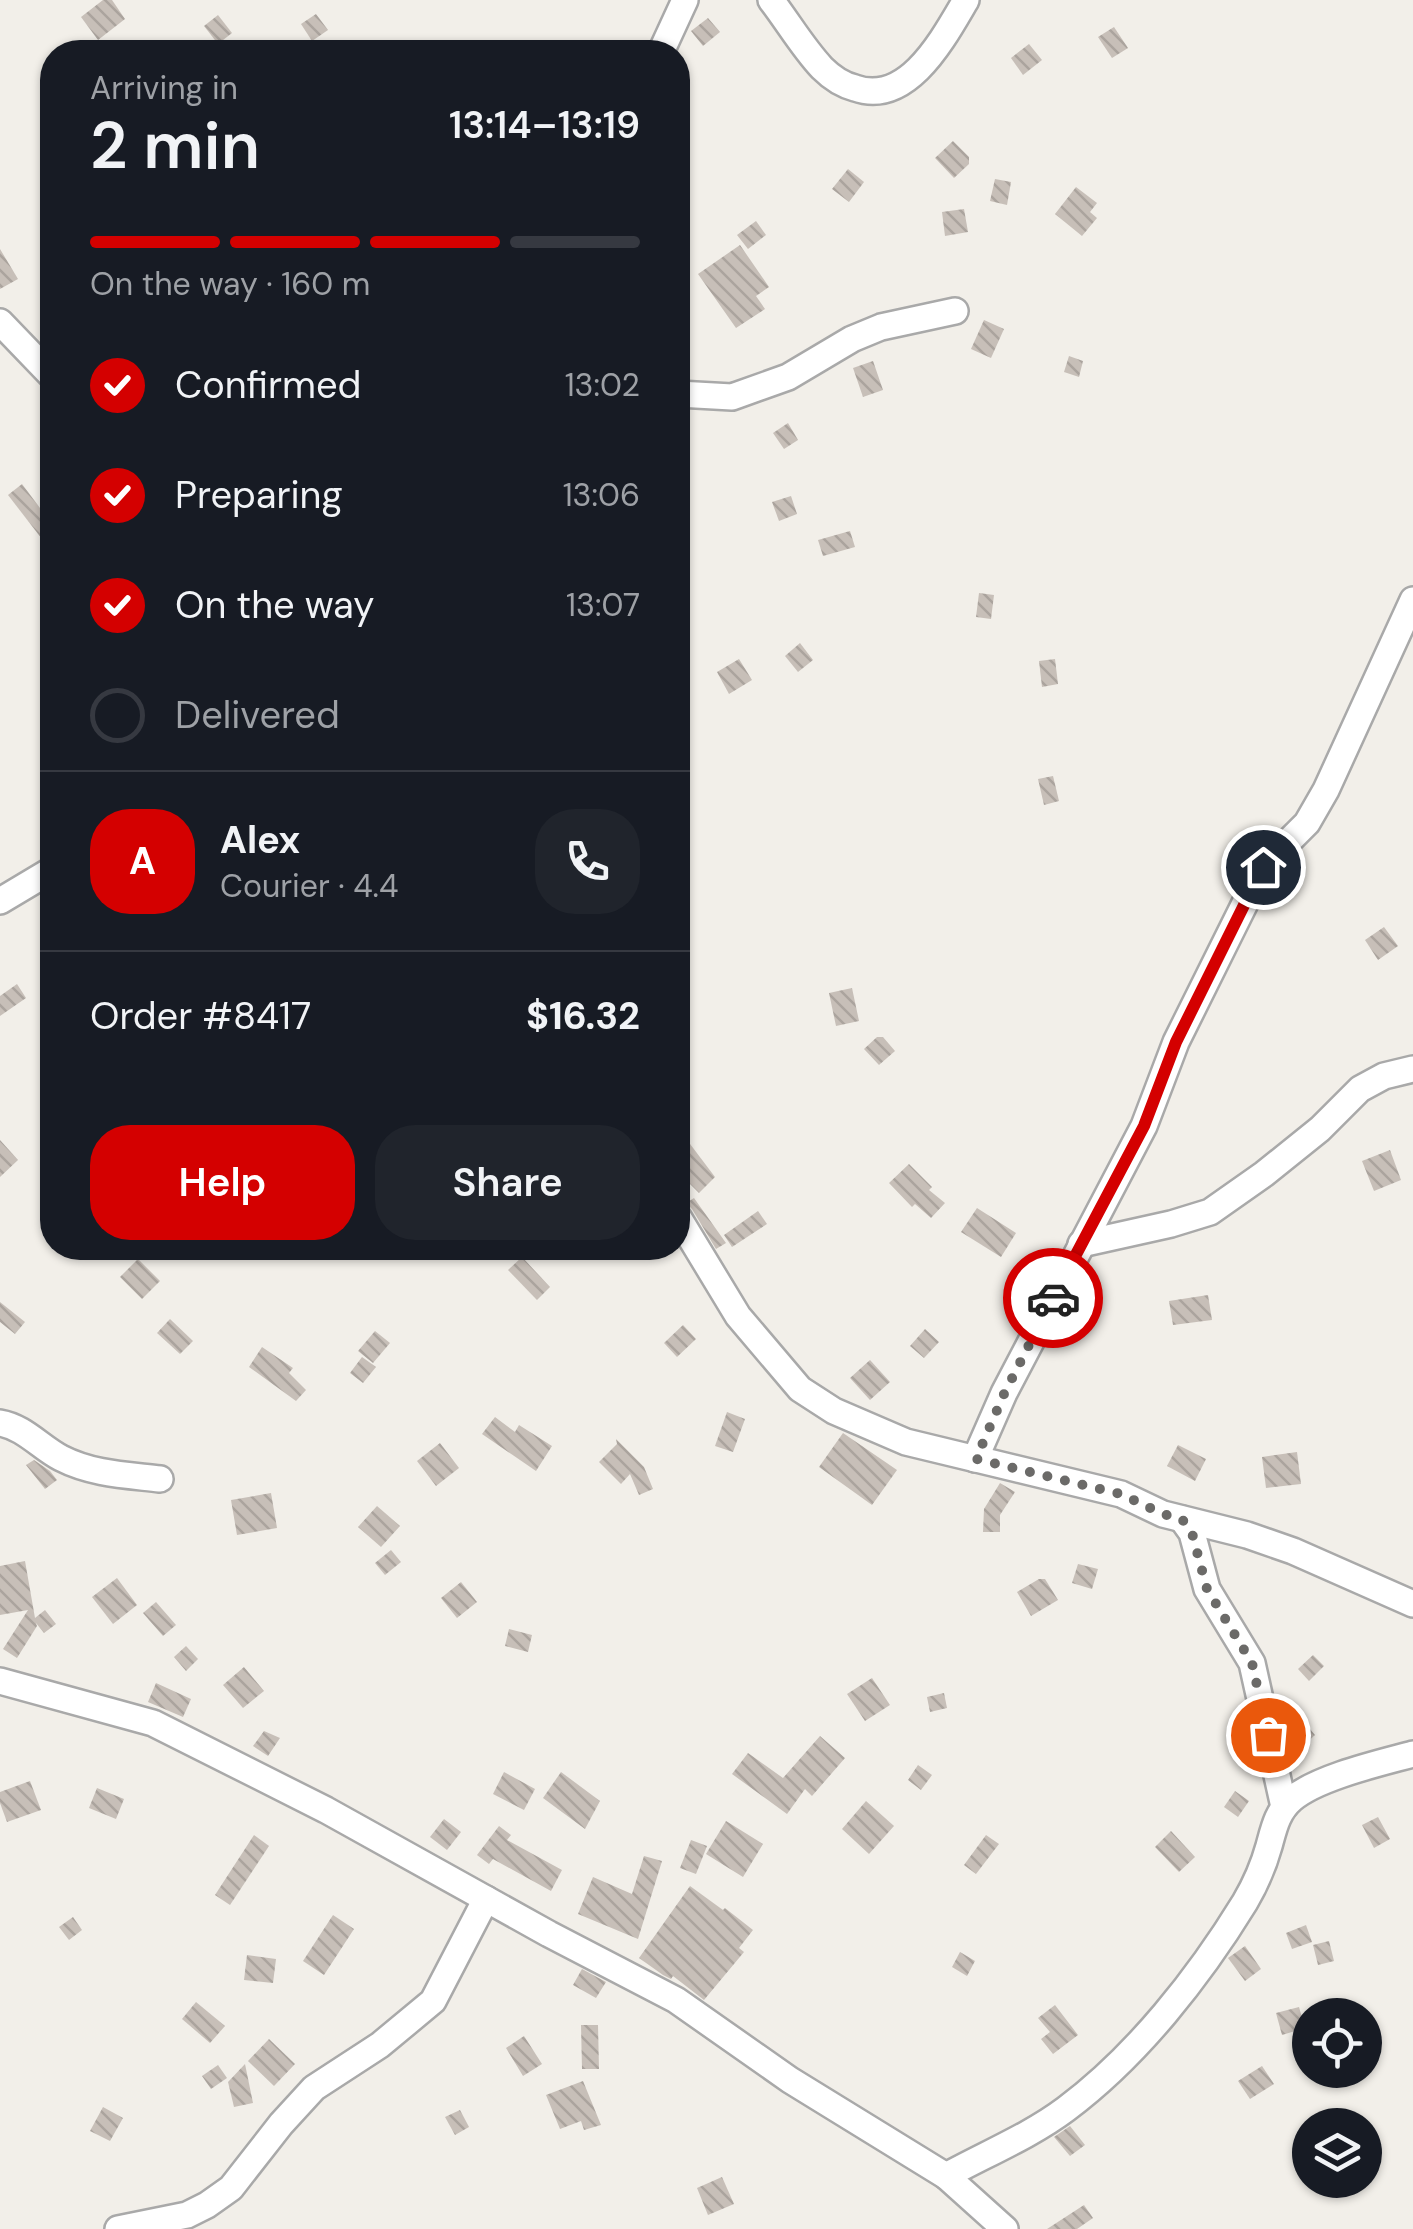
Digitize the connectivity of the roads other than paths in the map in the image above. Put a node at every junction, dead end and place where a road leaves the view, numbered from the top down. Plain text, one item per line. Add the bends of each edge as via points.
1 (685, 0) edge
2 (771, 0) edge
3 (966, 0) edge
4 (667, 40) edge
5 (955, 311) dead end
6 (0, 322) edge
7 (40, 364) edge
8 (690, 394) edge
9 (1413, 600) edge
10 (40, 877) edge
11 (0, 901) edge
12 (1413, 1069) edge
13 (690, 1238) edge
14 (1081, 1244) junction
15 (0, 1423) edge
16 (976, 1459) junction
17 (160, 1478) dead end
18 (1182, 1519) junction
19 (1413, 1604) edge
20 (0, 1681) edge
21 (1413, 1754) edge
22 (1284, 1808) junction
23 (486, 1899) junction
24 (946, 2176) junction
25 (118, 2229) edge
26 (1005, 2229) edge

1 - 4 street
2 - 3 street via 824,70 844,84 880,91 916,72
5 - 8 street via 881,327 788,377 732,396
6 - 7 street
9 - 14 street via 1326,790 1307,823 1263,867 1176,1042 1144,1126
10 - 11 street
12 - 14 street via 1360,1089 1320,1129 1210,1212
13 - 16 street via 738,1316 800,1389 906,1442
14 - 16 street
15 - 17 street via 80,1466
16 - 18 street via 1121,1494
18 - 19 street via 1247,1535
18 - 22 street via 1207,1589 1252,1663
20 - 23 street via 152,1723
21 - 22 street via 1339,1775
22 - 24 street via 1248,1898 1163,2017 1066,2109
23 - 24 street via 676,2000
23 - 25 street via 433,2001 314,2088 230,2188 187,2216
24 - 26 street

